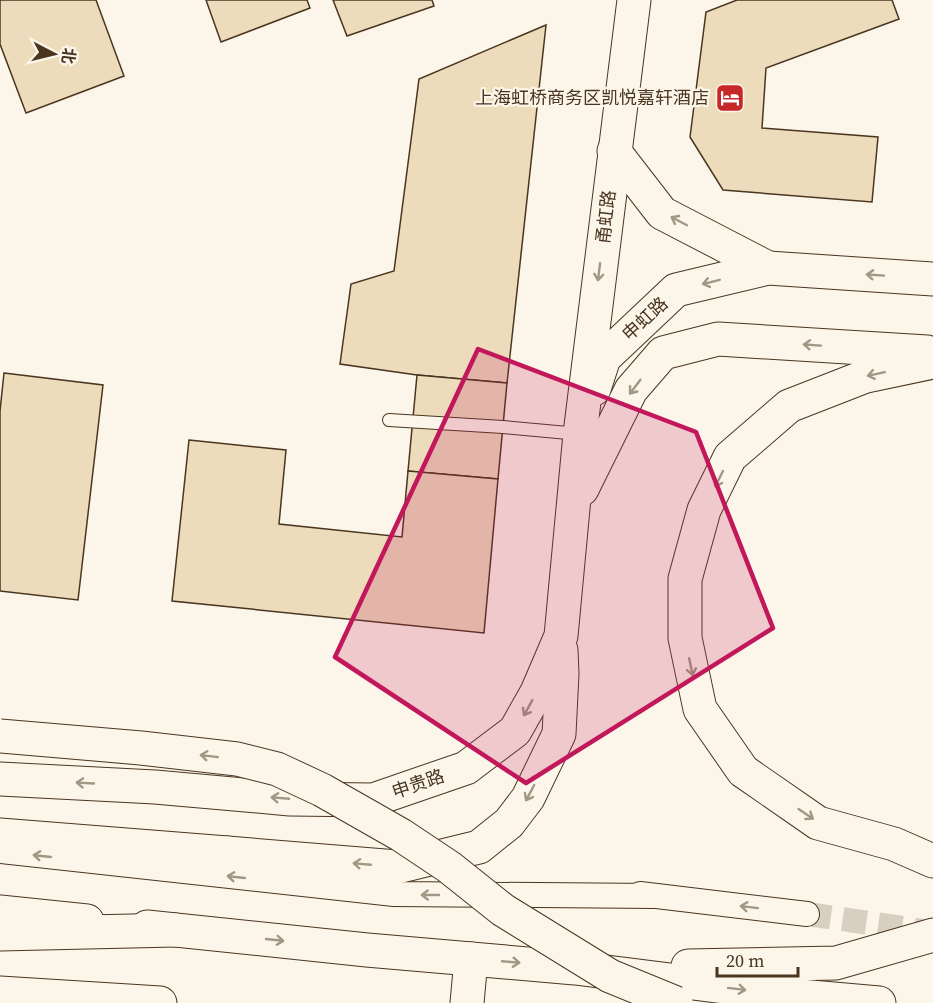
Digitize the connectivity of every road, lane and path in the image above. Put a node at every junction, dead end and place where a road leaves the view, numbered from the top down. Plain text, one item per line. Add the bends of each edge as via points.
1 (634, 0) edge
2 (614, 151) junction
3 (768, 268) junction
4 (933, 279) edge
5 (933, 352) edge
6 (933, 362) edge
7 (389, 420) dead end
8 (580, 434) junction
9 (573, 507) junction
10 (561, 636) junction
11 (0, 736) edge
12 (0, 779) edge
13 (0, 835) edge
14 (0, 851) edge
15 (933, 861) edge
16 (397, 867) junction
17 (656, 896) junction
18 (0, 912) edge
19 (807, 914) tunnel mouth
20 (175, 930) junction
21 (0, 934) edge
22 (933, 935) edge
23 (471, 959) junction
24 (575, 968) junction
25 (0, 993) edge
26 (0, 1002) edge
27 (145, 1002) edge
28 (467, 1003) edge
29 (676, 1003) edge
30 (879, 1003) edge

1 - 2 main road, 甬虹路
3 -> 2 main road, 申虹路 via 663,213
2 -> 8 main road, 甬虹路
4 -> 3 main road, 申虹路
3 -> 8 main road, 申虹路 via 676,290 604,358
5 -> 9 main road via 718,339 663,353 631,390
6 -> 15 main road via 866,376 789,406 729,457 704,510 685,579 685,638 700,709 743,771 818,823 894,844
7 - 8 lane
8 - 9 main road, 申贵路
9 - 10 main road, 申贵路
10 -> 12 main road, 申贵路 via 515,731 466,768 373,800 290,799
10 -> 16 main road via 559,734 528,798 509,823 479,847
29 -> 11 main road, bridge via 610,976 503,910 401,835 276,769 237,759
16 -> 13 main road
17 -> 14 street via 394,894
16 - 17 street
19 -> 17 street
18 - 20 main road
20 - 21 main road
20 -> 23 main road
22 - 24 main road via 836,963
23 -> 24 main road
23 - 28 main road
24 -> 30 main road
25 - 27 main road
26 - 27 main road

